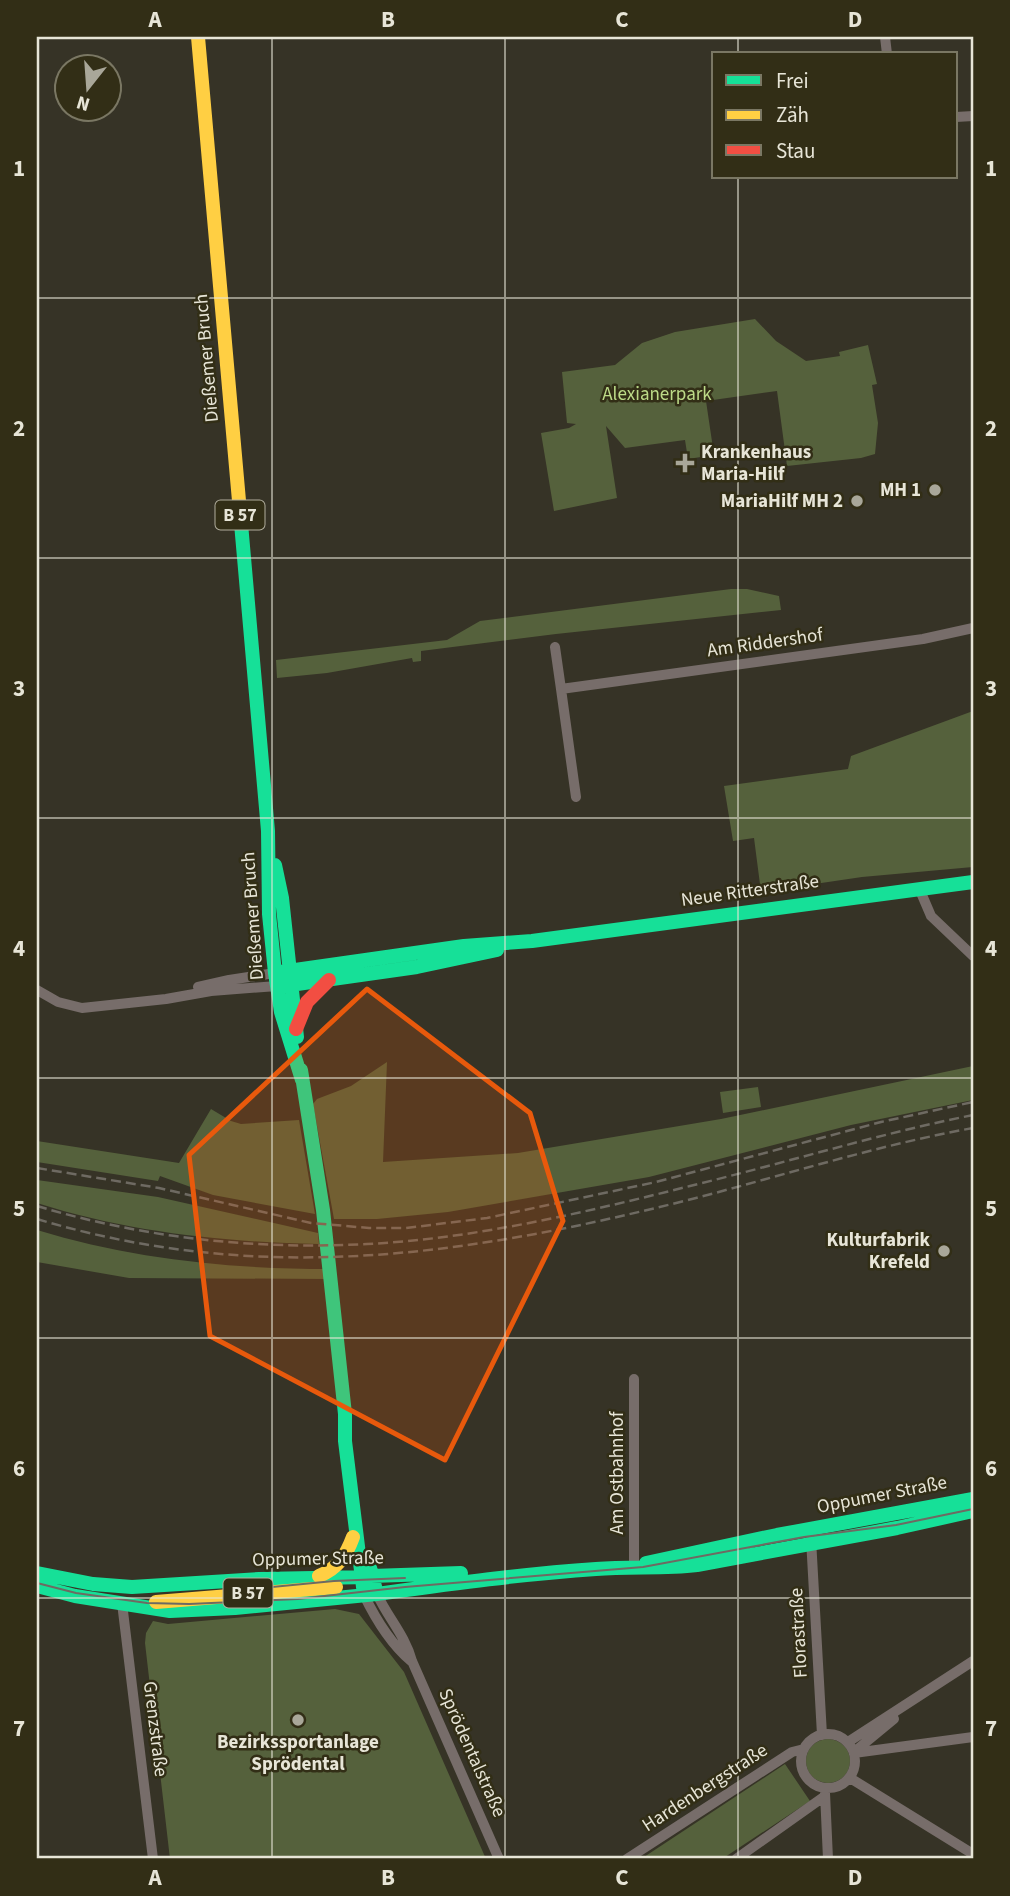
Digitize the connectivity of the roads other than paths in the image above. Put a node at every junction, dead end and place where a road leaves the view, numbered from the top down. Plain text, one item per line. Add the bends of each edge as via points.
1 (198, 37) edge
2 (973, 628) edge
3 (555, 647) dead end
4 (561, 689) junction
5 (576, 797) dead end
6 (973, 882) edge
7 (919, 888) junction
8 (532, 941) junction
9 (973, 956) edge
10 (282, 979) junction
11 (328, 980) junction
12 (37, 990) edge
13 (296, 1030) junction
14 (302, 1080) junction
15 (634, 1379) dead end
16 (345, 1413) junction
17 (973, 1499) edge
18 (973, 1511) edge
19 (355, 1528) junction
20 (811, 1528) junction
21 (812, 1544) junction
22 (634, 1566) junction
23 (37, 1573) edge
24 (515, 1575) junction
25 (315, 1577) junction
26 (366, 1577) junction
27 (37, 1586) edge
28 (370, 1595) junction
29 (127, 1604) junction
30 (973, 1661) edge
31 (900, 1709) junction
32 (822, 1735) junction
33 (973, 1737) edge
34 (848, 1742) junction
35 (804, 1749) junction
36 (854, 1752) junction
37 (850, 1778) junction
38 (826, 1792) junction
39 (973, 1854) edge
40 (153, 1859) edge
41 (499, 1859) edge
42 (627, 1859) edge
43 (736, 1859) edge
44 (828, 1859) edge

1 - 10 main road, Dießemer Bruch / B 57 via 268,831 282,898
2 - 4 street, Am Riddershof via 923,639
3 - 4 street
4 - 5 street
6 - 7 main road, Neue Ritterstraße
7 - 8 main road, Neue Ritterstraße
7 - 9 street via 931,916
8 - 10 main road, Neue Ritterstraße via 464,946
8 - 11 main road, Neue Ritterstraße via 466,958
10 - 11 main road, Neue Ritterstraße
10 - 12 street via 82,1008
10 - 13 main road, Dießemer Bruch / B 57
10 - 14 main road, Dießemer Bruch via 281,1012
11 - 13 main road via 307,1002
13 - 14 main road, Dießemer Bruch / B 57
14 - 16 main road, Dießemer Bruch / B 57 via 323,1210
15 - 22 street, Am Ostbahnhof
16 - 19 main road, Dießemer Bruch
16 - 26 main road, Dießemer Bruch / B 57 via 353,1440 369,1560
17 - 20 main road, Oppumer Straße
18 - 21 main road, Oppumer Straße
19 - 25 main road via 347,1557
19 - 26 main road, Dießemer Bruch
20 - 21 street, Florastraße
20 - 22 main road, Oppumer Straße
21 - 22 main road, Oppumer Straße via 666,1569
21 - 32 street, Florastraße
22 - 24 main road, Oppumer Straße
23 - 25 main road, Oppumer Straße / B 57 via 122,1587
24 - 26 main road, Oppumer Straße
24 - 28 main road, Oppumer Straße
25 - 26 main road, Oppumer Straße / B 57
26 - 28 main road, Dießemer Bruch
26 - 29 main road, B 57 via 341,1586
27 - 29 main road, B 57
28 - 29 main road, Oppumer Straße via 192,1611
28 - 41 street, Sprödentalstraße via 408,1644
29 - 40 street, Grenzstraße
30 - 31 street
31 - 34 street
31 - 36 street via 892,1723
32 - 34 street via 836,1735
32 - 35 street, Hardenbergstraße
33 - 36 street
34 - 36 street
35 - 38 street via 804,1775
35 - 42 street, Hardenbergstraße via 792,1752
36 - 37 street
37 - 38 street
37 - 39 street
38 - 43 street via 810,1809
38 - 44 street

